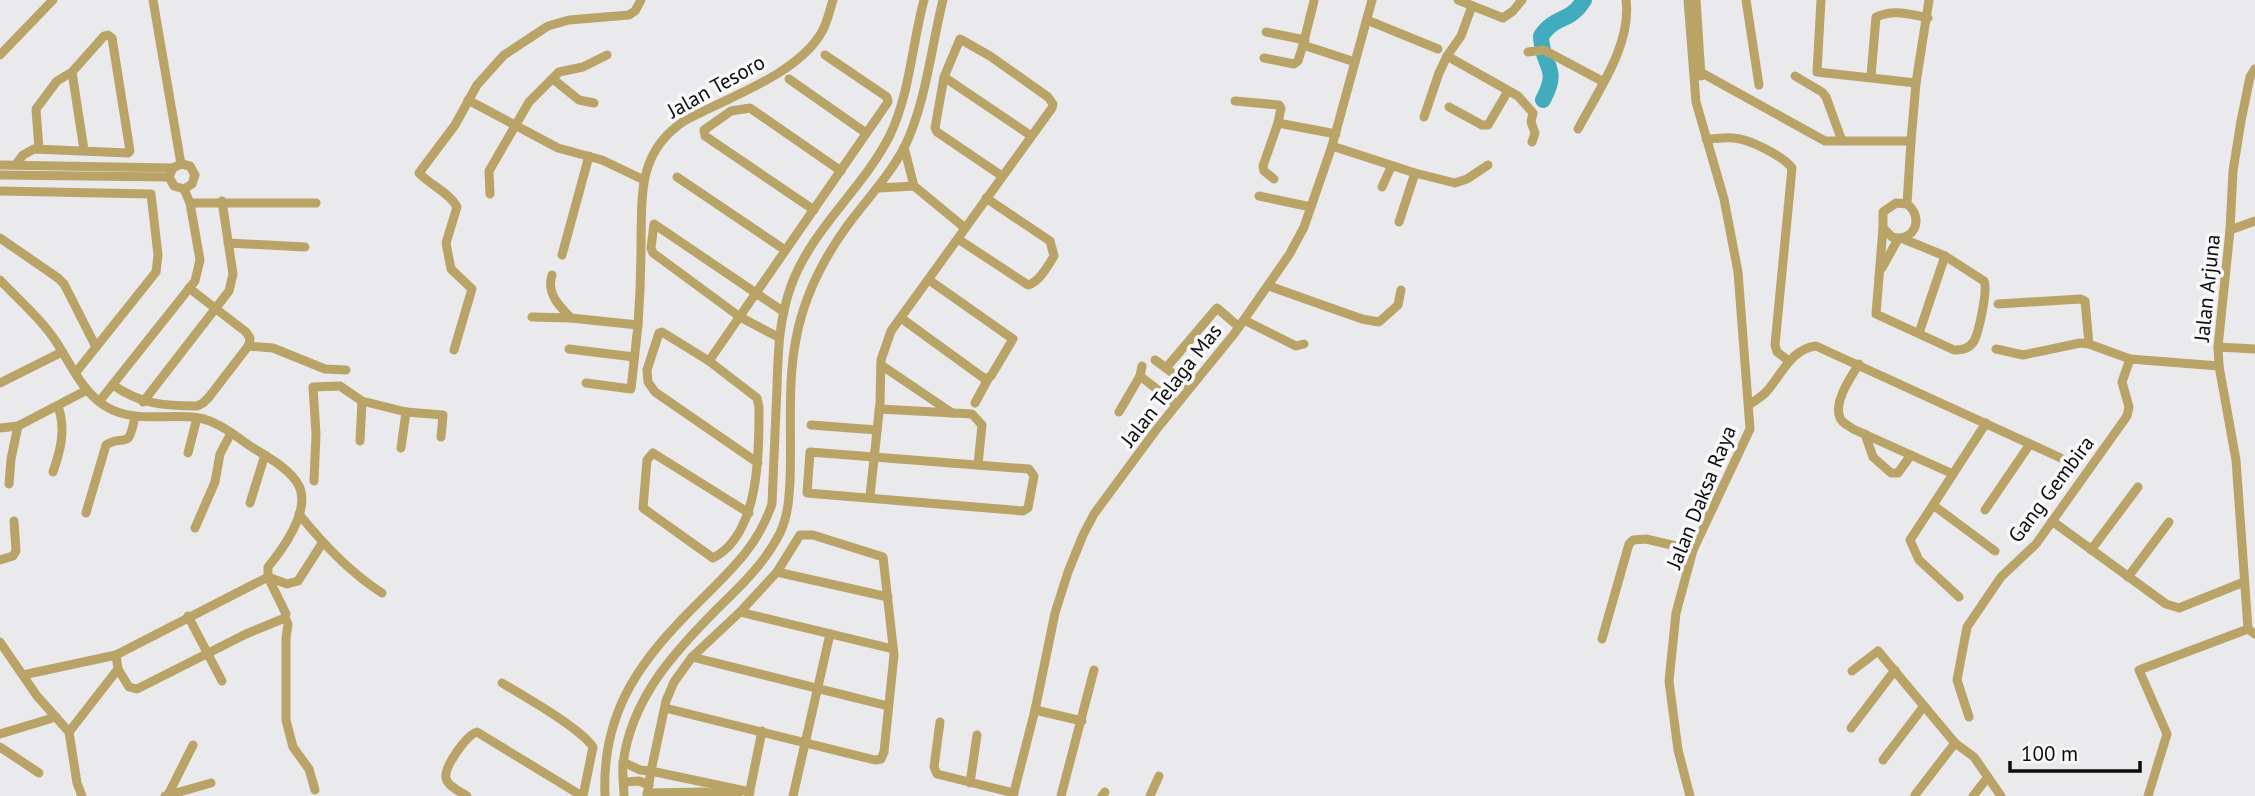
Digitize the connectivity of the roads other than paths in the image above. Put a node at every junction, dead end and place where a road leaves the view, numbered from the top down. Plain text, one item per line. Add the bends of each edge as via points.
1 (53, 0) edge
2 (153, 0) edge
3 (642, 0) edge
4 (833, 0) edge
5 (943, 0) edge
6 (1372, 0) edge
7 (1458, 0) edge
8 (1522, 0) edge
9 (1626, 0) edge
10 (1688, 0) edge
11 (1696, 0) edge
12 (1746, 0) edge
13 (1821, 0) edge
14 (1929, 0) edge
15 (1314, 1) edge
16 (923, 3) edge
17 (1472, 6) junction
18 (1928, 18) junction
19 (1367, 20) junction
20 (1266, 32) dead end
21 (1304, 43) junction
22 (1438, 49) dead end
23 (1530, 51) dead end
24 (0, 55) edge
25 (607, 55) dead end
26 (825, 55) dead end
27 (1447, 56) junction
28 (1264, 58) dead end
29 (1355, 62) junction
30 (2255, 69) edge
31 (72, 72) junction
32 (1698, 73) junction
33 (1795, 76) dead end
34 (1871, 76) junction
35 (944, 77) junction
36 (553, 79) junction
37 (789, 79) dead end
38 (1602, 81) junction
39 (1916, 83) junction
40 (1759, 85) dead end
41 (1508, 91) junction
42 (468, 100) junction
43 (1235, 101) dead end
44 (594, 103) dead end
45 (1449, 107) dead end
46 (1424, 117) dead end
47 (1278, 123) junction
48 (514, 126) junction
49 (1578, 129) dead end
50 (866, 133) junction
51 (1336, 134) junction
52 (1030, 135) junction
53 (1706, 139) junction
54 (1842, 141) junction
55 (1911, 141) junction
56 (1532, 142) dead end
57 (1332, 146) junction
58 (904, 147) junction
59 (39, 149) junction
60 (85, 150) junction
61 (589, 156) junction
62 (16, 164) junction
63 (0, 165) edge
64 (1488, 166) dead end
65 (1391, 167) junction
66 (174, 169) junction
67 (841, 171) junction
68 (1415, 173) junction
69 (0, 175) edge
70 (1002, 176) junction
71 (677, 177) dead end
72 (644, 180) junction
73 (1274, 180) dead end
74 (914, 186) junction
75 (1382, 187) dead end
76 (879, 188) junction
77 (184, 189) junction
78 (0, 191) edge
79 (490, 194) dead end
80 (1259, 196) dead end
81 (986, 198) junction
82 (222, 201) junction
83 (190, 203) junction
84 (316, 203) dead end
85 (1907, 204) junction
86 (1311, 207) junction
87 (814, 211) junction
88 (2255, 220) edge
89 (1399, 222) dead end
90 (965, 228) junction
91 (1883, 228) junction
92 (1916, 228) junction
93 (2230, 230) junction
94 (0, 238) edge
95 (1899, 238) junction
96 (958, 239) junction
97 (228, 243) junction
98 (305, 247) dead end
99 (1926, 247) junction
100 (785, 250) junction
101 (562, 255) dead end
102 (1945, 256) junction
103 (798, 271) junction
104 (1880, 272) junction
105 (552, 275) dead end
106 (816, 277) junction
107 (929, 280) junction
108 (1, 283) edge
109 (1269, 286) junction
110 (189, 288) junction
111 (1401, 290) dead end
112 (756, 293) junction
113 (1998, 304) dead end
114 (216, 308) junction
115 (784, 312) junction
116 (532, 317) dead end
117 (740, 317) junction
118 (571, 318) junction
119 (901, 318) junction
120 (1241, 324) junction
121 (638, 326) junction
122 (1919, 332) junction
123 (779, 337) junction
124 (1304, 344) dead end
125 (2089, 344) junction
126 (248, 346) junction
127 (96, 347) junction
128 (2218, 347) junction
129 (569, 349) dead end
130 (1996, 349) dead end
131 (2255, 349) edge
132 (454, 350) dead end
133 (62, 352) junction
134 (634, 357) junction
135 (2130, 359) junction
136 (1155, 360) dead end
137 (709, 361) junction
138 (1789, 361) junction
139 (1859, 364) junction
140 (881, 365) junction
141 (2219, 366) junction
142 (1166, 368) junction
143 (346, 370) dead end
144 (77, 371) dead end
145 (988, 379) junction
146 (0, 383) edge
147 (586, 383) dead end
148 (113, 385) junction
149 (1190, 387) junction
150 (87, 390) junction
151 (102, 398) dead end
152 (142, 401) junction
153 (362, 401) junction
154 (975, 404) dead end
155 (1176, 404) junction
156 (1749, 405) junction
157 (58, 406) junction
158 (879, 409) junction
159 (406, 412) junction
160 (1119, 412) dead end
161 (952, 413) junction
162 (135, 416) junction
163 (197, 418) junction
164 (1986, 423) junction
165 (811, 425) dead end
166 (18, 426) junction
167 (0, 428) edge
168 (877, 430) junction
169 (231, 433) junction
170 (1865, 434) junction
171 (441, 437) dead end
172 (360, 441) dead end
173 (2030, 444) junction
174 (401, 448) dead end
175 (188, 453) dead end
176 (265, 455) junction
177 (1911, 455) junction
178 (874, 456) junction
179 (2063, 459) dead end
180 (758, 463) junction
181 (978, 465) junction
182 (53, 472) dead end
183 (1953, 474) junction
184 (314, 481) dead end
185 (9, 484) dead end
186 (2138, 487) dead end
187 (870, 496) junction
188 (250, 503) dead end
189 (1933, 505) junction
190 (1985, 510) dead end
191 (86, 513) dead end
192 (749, 513) junction
193 (299, 514) junction
194 (14, 521) dead end
195 (2052, 521) junction
196 (2169, 522) dead end
197 (195, 528) dead end
198 (323, 542) junction
199 (1693, 550) junction
200 (2091, 550) junction
201 (1995, 551) dead end
202 (0, 560) edge
203 (777, 572) junction
204 (268, 577) junction
205 (2128, 577) junction
206 (2244, 582) junction
207 (382, 593) dead end
208 (888, 597) junction
209 (1959, 597) dead end
210 (740, 612) junction
211 (188, 616) junction
212 (285, 618) junction
213 (673, 628) junction
214 (2252, 632) edge
215 (830, 634) junction
216 (687, 639) junction
217 (1602, 639) dead end
218 (0, 642) edge
219 (894, 649) junction
220 (116, 654) junction
221 (209, 654) junction
222 (692, 657) junction
223 (118, 668) junction
224 (1094, 670) dead end
225 (1895, 670) junction
226 (1852, 671) dead end
227 (23, 675) junction
228 (222, 681) dead end
229 (502, 682) dead end
230 (816, 688) junction
231 (888, 706) junction
232 (1924, 706) junction
233 (665, 708) junction
234 (1035, 710) junction
235 (1969, 717) dead end
236 (56, 718) junction
237 (1082, 721) junction
238 (940, 722) dead end
239 (1851, 728) dead end
240 (762, 731) junction
241 (69, 732) junction
242 (0, 734) edge
243 (977, 735) dead end
244 (803, 741) junction
245 (1955, 743) junction
246 (193, 745) dead end
247 (0, 747) edge
248 (1883, 761) dead end
249 (623, 762) junction
250 (651, 771) junction
251 (39, 773) dead end
252 (1159, 776) dead end
253 (1988, 777) junction
254 (624, 782) junction
255 (211, 783) dead end
256 (970, 783) junction
257 (315, 790) dead end
258 (648, 791) edge
259 (749, 794) edge
260 (1014, 794) edge
261 (166, 795) edge
262 (1915, 795) edge
263 (82, 796) edge
264 (467, 796) edge
265 (582, 796) edge
266 (605, 796) edge
267 (624, 796) edge
268 (738, 796) edge
269 (793, 796) edge
270 (1061, 796) edge
271 (1150, 796) edge
272 (1690, 796) edge
273 (1973, 796) edge
274 (2001, 796) edge
275 (2148, 796) edge

1 - 24 street
2 - 66 street
3 - 42 street via 629,15 569,20 539,32 490,67
4 - 72 street, Jalan Tesoro via 826,23 808,50 770,77 672,130 650,159
5 - 58 street via 919,112
6 - 19 street, Jalan Telaga Mas
7 - 17 street
8 - 17 street via 1503,18
9 - 38 street via 1623,40
10 - 32 street
11 - 32 street
12 - 40 street
13 - 34 street via 1816,71
14 - 18 street
15 - 21 street
16 - 103 street via 890,135 817,236
17 - 27 street via 1461,36
18 - 34 street via 1909,13 1876,16
18 - 39 street
19 - 22 street
19 - 29 street, Jalan Telaga Mas
20 - 21 street
21 - 28 street via 1294,64
21 - 29 street
23 - 38 street via 1544,50
25 - 36 street via 559,72
26 - 50 street via 887,97
27 - 41 street
27 - 46 street
29 - 51 street, Jalan Telaga Mas
30 - 93 street, Jalan Arjuna via 2237,146
31 - 59 street via 57,81 36,109
31 - 60 street
31 - 60 street via 104,36 112,38 130,151
32 - 53 street, Jalan Daksa Raya via 1696,102
32 - 54 street via 1825,141
33 - 54 street via 1826,97
34 - 39 street
35 - 52 street
35 - 52 street via 960,39 990,56 1051,100 1052,108
35 - 70 street via 937,132
36 - 44 street via 579,100
36 - 48 street via 529,102
37 - 50 street
38 - 49 street
39 - 55 street
41 - 45 street via 1488,125
41 - 56 street via 1533,113
42 - 48 street
42 - 132 street via 419,173 457,207 446,243 451,269 471,289
43 - 47 street via 1279,105
47 - 51 street
47 - 73 street via 1263,166
48 - 61 street via 558,148
48 - 79 street via 489,171
50 - 67 street
51 - 57 street, Jalan Telaga Mas
52 - 70 street
53 - 138 street via 1744,140 1782,158 1792,168 1775,345
53 - 156 street, Jalan Daksa Raya via 1736,261
54 - 55 street
55 - 85 street
57 - 65 street
57 - 86 street, Jalan Telaga Mas
58 - 74 street
58 - 76 street
59 - 60 street
59 - 62 street via 23,155
61 - 72 street
61 - 101 street
62 - 63 street
62 - 66 street
64 - 68 street via 1460,183
65 - 68 street
65 - 75 street
66 - 69 street
66 - 77 street via 174,186
66 - 77 street via 190,166 195,175
67 - 87 street
67 - 87 street via 750,108 731,111 704,130 705,136
68 - 89 street
70 - 81 street
71 - 100 street
72 - 121 street, Jalan Tesoro
74 - 76 street
74 - 90 street
76 - 106 street via 824,259
77 - 83 street
78 - 127 street via 150,194 156,272
80 - 86 street
81 - 90 street
81 - 96 street via 1050,241 1054,256 1049,264 1028,285
82 - 83 street
82 - 84 street
82 - 97 street
83 - 110 street via 200,260
85 - 91 street via 1887,208 1881,217
85 - 92 street via 1915,212
86 - 109 street, Jalan Telaga Mas
87 - 100 street
88 - 93 street
90 - 96 street
91 - 95 street
91 - 104 street
92 - 95 street
92 - 99 street
93 - 128 street, Jalan Arjuna
94 - 127 street via 64,284
95 - 99 street
95 - 104 street
96 - 107 street
97 - 98 street
97 - 114 street via 232,282
99 - 102 street
100 - 112 street
102 - 122 street
102 - 122 street via 1986,286 1974,341 1962,351 1954,350
103 - 106 street
103 - 115 street
104 - 122 street via 1876,314
105 - 118 street via 552,293
106 - 216 street via 796,339 789,498 781,531 742,585
107 - 119 street
107 - 145 street via 1013,339
108 - 133 street via 30,308
109 - 111 street via 1379,322 1398,305
109 - 120 street, Jalan Telaga Mas
110 - 114 street
110 - 148 street
112 - 115 street
112 - 117 street
112 - 117 street via 654,224 653,253
113 - 125 street via 2085,301
114 - 126 street via 246,331
114 - 152 street
115 - 123 street
116 - 118 street
117 - 123 street
117 - 137 street
118 - 121 street
119 - 140 street via 891,331
119 - 145 street
120 - 124 street via 1296,346
120 - 142 street via 1220,305
120 - 149 street, Jalan Telaga Mas
121 - 134 street, Jalan Tesoro
123 - 213 street via 772,504 767,518 760,536 743,556
125 - 130 street via 2023,355
125 - 135 street
126 - 143 street via 273,348 326,369
126 - 152 street via 203,403 186,406
127 - 144 street
128 - 131 street
128 - 141 street, Jalan Arjuna
129 - 134 street
133 - 146 street
133 - 150 street
134 - 147 street, Jalan Tesoro via 631,389
135 - 141 street
135 - 195 street, Gang Gembira via 2122,382 2127,416
136 - 142 street
137 - 180 street via 757,398
137 - 180 street via 659,333 648,382 655,392
138 - 139 street via 1816,346
138 - 156 street via 1764,394
139 - 164 street
139 - 170 street via 1841,399 1839,416
140 - 158 street
140 - 161 street
141 - 206 street, Jalan Arjuna via 2236,460
142 - 149 street
145 - 154 street
148 - 151 street
148 - 152 street
149 - 155 street, Jalan Telaga Mas
150 - 157 street
150 - 162 street via 104,405
153 - 159 street
153 - 172 street
153 - 184 street via 340,386 313,387
155 - 160 street via 1141,371
155 - 234 street, Jalan Telaga Mas via 1083,535 1055,613
156 - 199 street, Jalan Daksa Raya via 1750,429
157 - 166 street
157 - 182 street via 63,436
158 - 161 street
158 - 168 street
159 - 171 street via 443,415
159 - 174 street
161 - 181 street via 972,414 980,420
162 - 163 street
162 - 191 street via 129,438 106,445
163 - 169 street
163 - 175 street
164 - 173 street
164 - 183 street
165 - 168 street
166 - 167 street
166 - 185 street
168 - 178 street
169 - 176 street
169 - 197 street
170 - 177 street
170 - 177 street via 1873,457 1891,473 1902,470
173 - 179 street
173 - 190 street
176 - 188 street
176 - 193 street via 299,486
177 - 183 street
178 - 181 street
178 - 187 street
178 - 187 street via 810,452 807,493
180 - 192 street
181 - 187 street via 1032,471 1027,510
183 - 189 street
186 - 200 street
189 - 201 street
189 - 209 street via 1910,540 1919,560
192 - 192 street via 653,453 649,455 642,503 645,512 713,558 722,554
193 - 198 street
193 - 204 street via 287,544 268,567
194 - 202 street via 16,551
195 - 200 street
195 - 235 street, Gang Gembira via 2001,578 1967,627 1957,680
196 - 205 street
198 - 204 street via 298,581 287,584
198 - 207 street
199 - 217 street via 1633,540
199 - 272 street, Jalan Daksa Raya via 1676,613 1669,681 1678,750
200 - 205 street
203 - 208 street
203 - 208 street via 800,535 813,535 883,557
203 - 210 street
204 - 211 street
204 - 212 street
205 - 206 street via 2179,608
206 - 214 street, Jalan Arjuna
208 - 219 street
210 - 215 street
210 - 222 street
211 - 220 street
211 - 221 street
212 - 221 street
212 - 257 street via 286,720 293,747 309,769
213 - 216 street
213 - 266 street via 636,675 617,709 605,761
214 - 275 street via 2139,670 2167,734
215 - 219 street
215 - 230 street
216 - 249 street via 658,674 636,713
218 - 227 street
219 - 231 street
220 - 223 street
220 - 227 street
221 - 223 street via 135,690
221 - 228 street
222 - 230 street
222 - 233 street via 674,682
223 - 241 street
224 - 237 street
225 - 226 street via 1878,651
225 - 232 street
225 - 239 street
227 - 236 street
229 - 265 street via 593,747
230 - 231 street
230 - 244 street
231 - 244 street via 881,759
232 - 245 street
232 - 248 street
233 - 240 street
233 - 250 street
234 - 237 street
234 - 260 street, Jalan Telaga Mas
236 - 241 street
236 - 242 street
237 - 270 street
238 - 256 street via 935,771
240 - 244 street
240 - 259 street
241 - 263 street
243 - 256 street
244 - 269 street
245 - 253 street via 1974,757
245 - 262 street
246 - 261 street
247 - 251 street
249 - 250 street
249 - 254 street
250 - 258 street
250 - 259 street
252 - 271 street
253 - 273 street
253 - 274 street
254 - 258 street via 639,781
254 - 267 street
255 - 261 street
256 - 260 street
258 - 268 street
264 - 265 street via 449,784 447,770 469,734 477,732

